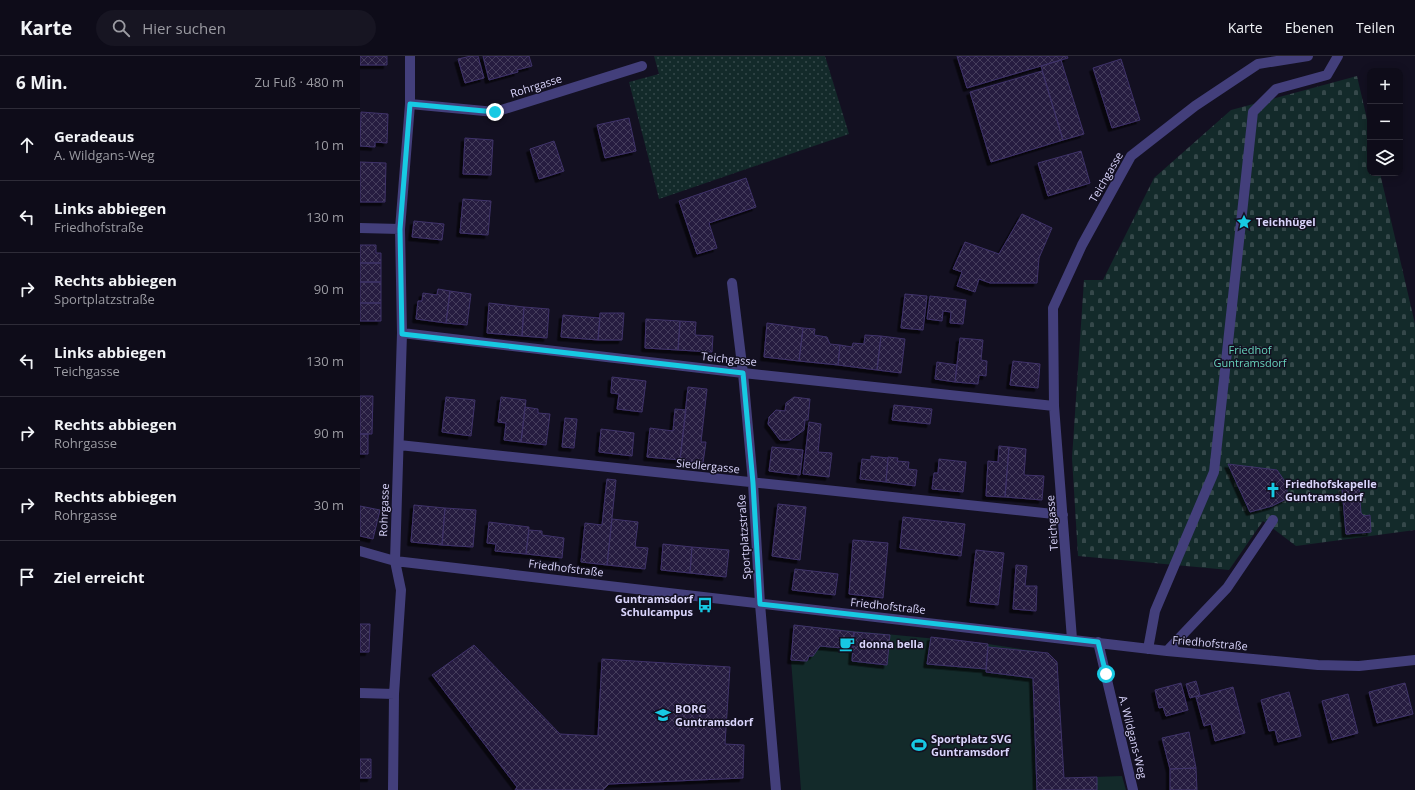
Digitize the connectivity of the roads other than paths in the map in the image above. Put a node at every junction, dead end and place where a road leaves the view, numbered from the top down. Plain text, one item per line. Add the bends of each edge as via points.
1 (410, 56) edge
2 (1308, 56) edge
3 (1338, 56) edge
4 (642, 66) dead end
5 (410, 104) junction
6 (360, 228) edge
7 (400, 229) junction
8 (732, 283) dead end
9 (402, 334) junction
10 (743, 373) junction
11 (1054, 406) junction
12 (399, 445) junction
13 (753, 483) junction
14 (1064, 515) junction
15 (1273, 520) dead end
16 (360, 551) edge
17 (394, 561) junction
18 (760, 604) junction
19 (1072, 639) junction
20 (1098, 642) junction
21 (1148, 649) junction
22 (1167, 651) junction
23 (1415, 660) edge
24 (360, 693) edge
25 (394, 694) junction
26 (393, 790) edge
27 (776, 790) edge
28 (1134, 790) edge

1 - 5 street, Rohrgasse
2 - 11 street, Teichgasse via 1258,64 1195,106 1130,156 1082,244 1053,308
3 - 21 street via 1327,74 1276,89 1253,112 1214,472 1155,611
4 - 5 street, Rohrgasse via 495,112
5 - 7 street, Rohrgasse
6 - 7 street
7 - 9 street, Rohrgasse
8 - 10 street, Sportplatzstraße
9 - 10 street, Teichgasse
9 - 12 street, Rohrgasse
10 - 11 street, Teichgasse
10 - 13 street, Sportplatzstraße
11 - 14 street, Teichgasse
12 - 13 street, Siedlergasse
12 - 17 street, Rohrgasse
13 - 14 street, Siedlergasse
13 - 18 street, Sportplatzstraße
14 - 19 street, Teichgasse
15 - 22 street via 1227,588
16 - 17 street, Friedhofstraße
17 - 18 street, Friedhofstraße
17 - 25 street, Rohrgasse via 401,590
18 - 19 street, Friedhofstraße
18 - 27 street, Sportplatzstraße
19 - 20 street, Friedhofstraße
20 - 21 street, Friedhofstraße
20 - 28 street, A. Wildgans-Weg
21 - 22 street, Friedhofstraße
22 - 23 street, Friedhofstraße via 1318,665 1359,666
24 - 25 street
25 - 26 street, Rohrgasse

